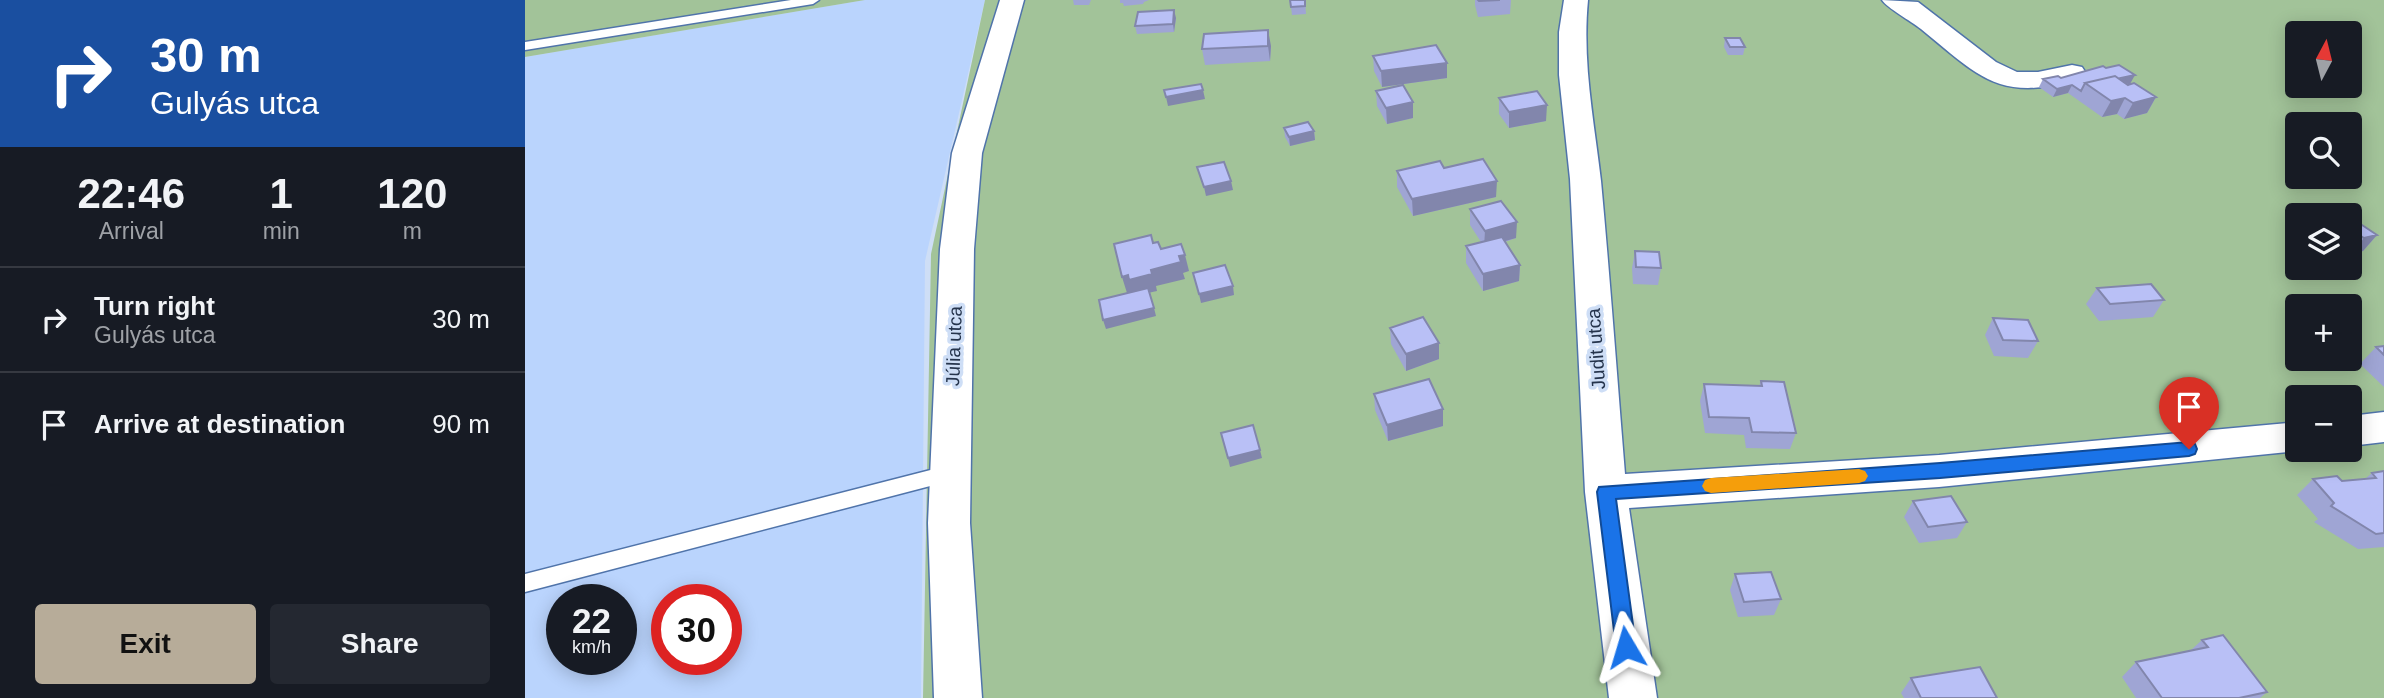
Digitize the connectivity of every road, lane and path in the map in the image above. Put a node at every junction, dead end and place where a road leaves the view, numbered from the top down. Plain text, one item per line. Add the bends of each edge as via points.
1 (813, 0) edge
2 (1012, 0) edge
3 (1576, 0) edge
4 (1894, 0) edge
5 (525, 46) edge
6 (2072, 73) edge
7 (2384, 426) edge
8 (2362, 429) edge
9 (2285, 439) edge
10 (950, 473) junction
11 (1606, 492) junction
12 (525, 583) edge
13 (958, 698) edge
14 (1633, 698) edge

1 - 5 lane
2 - 10 street, Júlia utca via 967,153 957,249
3 - 11 street, Judit utca via 1573,75 1585,179
4 - 6 street via 2001,76 2037,82
7 - 8 street
9 - 11 street via 1940,471
10 - 12 lane
10 - 13 street, Júlia utca
11 - 14 street, Judit utca

